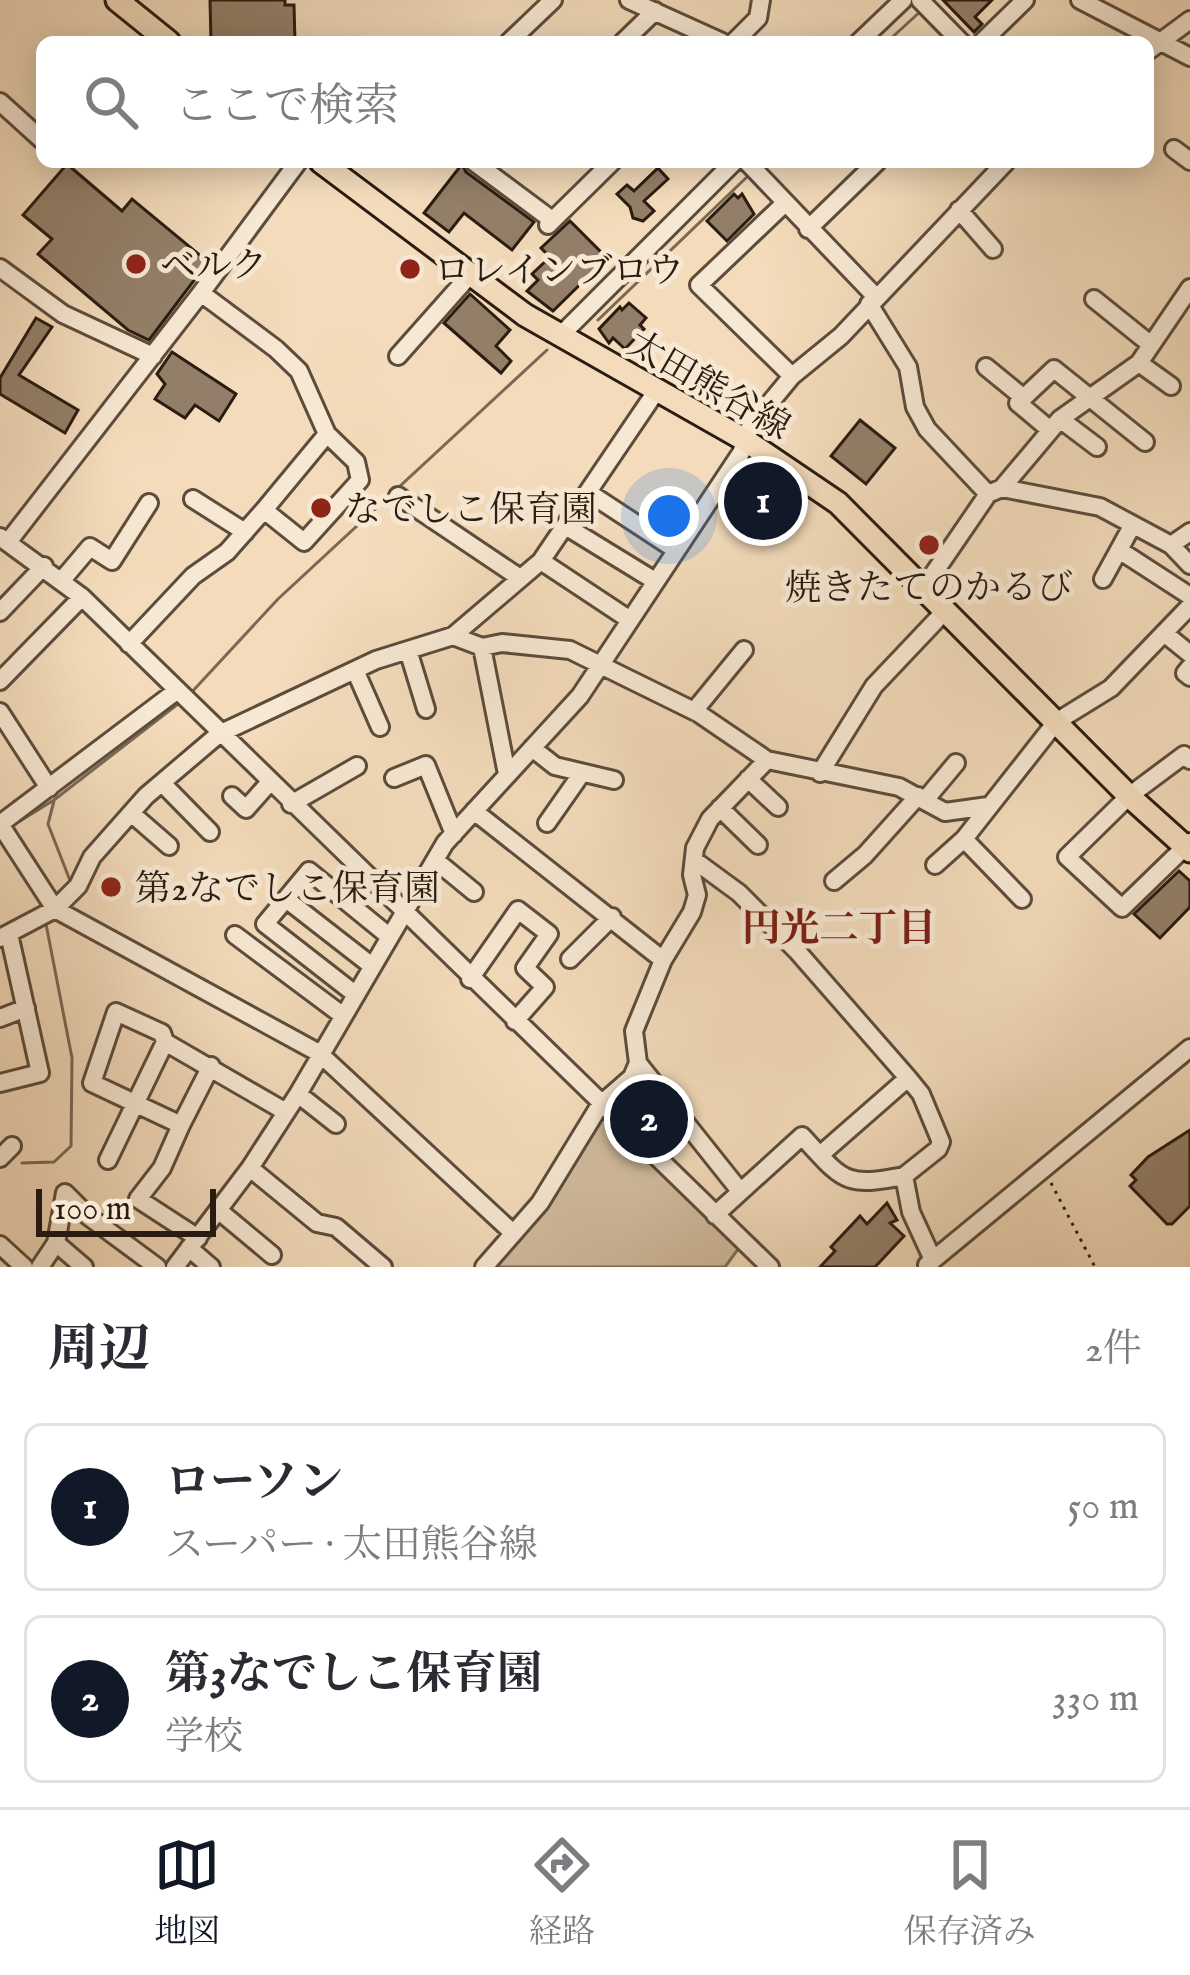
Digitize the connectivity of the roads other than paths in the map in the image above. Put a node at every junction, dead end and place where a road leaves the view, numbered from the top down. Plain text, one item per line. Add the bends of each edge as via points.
1 (117, 0) edge
2 (553, 0) edge
3 (629, 0) edge
4 (761, 0) edge
5 (903, 0) edge
6 (1025, 0) edge
7 (1080, 0) edge
8 (924, 4) edge
9 (655, 11) junction
10 (1190, 20) edge
11 (162, 36) edge
12 (515, 36) edge
13 (629, 36) edge
14 (709, 36) edge
15 (740, 36) edge
16 (865, 36) edge
17 (955, 36) edge
18 (988, 36) edge
19 (1137, 36) edge
20 (1155, 47) edge
21 (1190, 57) edge
22 (2, 109) edge
23 (36, 135) edge
24 (1174, 149) dead end
25 (1190, 161) edge
26 (294, 168) edge
27 (329, 168) edge
28 (490, 168) edge
29 (606, 168) edge
30 (747, 168) edge
31 (749, 168) edge
32 (871, 168) edge
33 (1000, 168) edge
34 (784, 204) junction
35 (959, 210) junction
36 (808, 230) junction
37 (993, 249) dead end
38 (0, 268) edge
39 (469, 276) junction
40 (1190, 288) edge
41 (202, 293) junction
42 (1094, 299) dead end
43 (873, 300) junction
44 (560, 336) junction
45 (1150, 344) junction
46 (153, 356) junction
47 (398, 356) dead end
48 (1139, 363) junction
49 (986, 367) dead end
50 (792, 376) junction
51 (1171, 386) dead end
52 (657, 390) junction
53 (1086, 397) junction
54 (1024, 398) junction
55 (1055, 424) junction
56 (327, 434) junction
57 (745, 440) junction
58 (1145, 442) dead end
59 (1096, 447) dead end
60 (995, 491) junction
61 (589, 493) junction
62 (398, 496) dead end
63 (193, 499) dead end
64 (149, 503) dead end
65 (264, 510) junction
66 (567, 526) junction
67 (1132, 526) junction
68 (244, 532) junction
69 (1190, 532) edge
70 (4, 540) edge
71 (1171, 545) junction
72 (676, 550) junction
73 (1119, 550) junction
74 (541, 561) junction
75 (1190, 565) edge
76 (44, 566) junction
77 (520, 578) junction
78 (1103, 579) dead end
79 (62, 580) junction
80 (655, 581) junction
81 (923, 589) junction
82 (82, 598) junction
83 (1189, 606) edge
84 (945, 611) junction
85 (0, 612) edge
86 (630, 620) junction
87 (1164, 634) junction
88 (453, 636) junction
89 (130, 644) junction
90 (482, 647) junction
91 (408, 650) junction
92 (744, 650) dead end
93 (1190, 654) edge
94 (600, 666) junction
95 (1190, 667) edge
96 (355, 670) junction
97 (1190, 677) edge
98 (0, 682) edge
99 (180, 697) junction
100 (426, 709) dead end
101 (694, 711) junction
102 (0, 712) edge
103 (1056, 722) junction
104 (380, 728) dead end
105 (219, 734) junction
106 (532, 748) junction
107 (767, 760) junction
108 (1190, 760) edge
109 (956, 763) dead end
110 (357, 766) dead end
111 (582, 773) junction
112 (820, 773) junction
113 (507, 774) junction
114 (394, 778) dead end
115 (748, 779) junction
116 (614, 780) dead end
117 (162, 783) junction
118 (269, 783) junction
119 (49, 788) junction
120 (232, 796) dead end
121 (1129, 796) junction
122 (921, 798) junction
123 (291, 804) junction
124 (988, 806) junction
125 (778, 807) dead end
126 (720, 808) junction
127 (474, 811) junction
128 (131, 813) junction
129 (548, 823) dead end
130 (5, 831) edge
131 (210, 832) dead end
132 (454, 833) junction
133 (964, 839) junction
134 (758, 845) dead end
135 (169, 846) dead end
136 (1188, 846) edge
137 (435, 860) junction
138 (694, 860) junction
139 (935, 865) dead end
140 (835, 881) dead end
141 (474, 892) dead end
142 (1022, 898) dead end
143 (286, 899) junction
144 (55, 909) junction
145 (405, 913) junction
146 (612, 917) junction
147 (235, 934) dead end
148 (5, 936) edge
149 (389, 937) junction
150 (570, 959) dead end
151 (663, 960) junction
152 (372, 966) junction
153 (470, 979) junction
154 (356, 994) junction
155 (26, 1008) junction
156 (342, 1015) junction
157 (0, 1018) edge
158 (515, 1022) junction
159 (165, 1042) junction
160 (1190, 1048) edge
161 (319, 1053) junction
162 (638, 1063) junction
163 (211, 1066) junction
164 (908, 1078) junction
165 (0, 1083) edge
166 (298, 1094) junction
167 (134, 1102) junction
168 (600, 1106) junction
169 (286, 1112) junction
170 (336, 1124) dead end
171 (181, 1125) junction
172 (820, 1155) junction
173 (108, 1160) dead end
174 (250, 1168) junction
175 (904, 1176) junction
176 (740, 1191) junction
177 (218, 1210) junction
178 (715, 1215) junction
179 (513, 1233) junction
180 (56, 1243) junction
181 (194, 1243) junction
182 (0, 1245) edge
183 (272, 1255) dead end
184 (928, 1263) edge
185 (24, 1267) edge
186 (40, 1267) edge
187 (84, 1267) edge
188 (157, 1267) edge
189 (175, 1267) edge
190 (211, 1267) edge
191 (383, 1267) edge
192 (484, 1267) edge
193 (770, 1267) edge

1 - 11 main road
2 - 12 street
3 - 9 street
4 - 15 street via 758,18
5 - 16 street
6 - 18 street
7 - 19 street
8 - 17 street
9 - 13 street
9 - 14 street
10 - 20 street
20 - 21 street
22 - 23 street
24 - 25 street
26 - 41 street
27 - 39 main road, 太田熊谷線
28 - 29 street via 549,224
30 - 44 street
31 - 34 street
32 - 36 street
33 - 35 street
34 - 36 street
34 - 50 street via 699,285
35 - 37 street
35 - 43 street
36 - 43 street
38 - 46 street via 63,314
39 - 44 main road, 太田熊谷線
39 - 47 street
40 - 45 street
41 - 46 street
41 - 56 street via 298,371
42 - 45 street
43 - 50 street
43 - 60 street via 928,429
44 - 52 main road, 太田熊谷線
45 - 48 street
46 - 70 street
48 - 51 street
48 - 53 street
49 - 54 street
50 - 57 street
52 - 57 main road, 太田熊谷線
52 - 61 street
53 - 54 street via 1054,369
53 - 55 street
53 - 58 street
54 - 55 street via 1018,403
55 - 59 street
55 - 60 street
56 - 65 street
56 - 65 street via 356,461 360,480 304,542
57 - 72 street
57 - 81 main road, 太田熊谷線 via 838,503
60 - 67 street via 1100,506
60 - 81 street
61 - 66 street
61 - 72 street
62 - 77 street
63 - 68 street
64 - 79 street via 112,561 90,547
65 - 68 street
66 - 74 street
66 - 80 street
67 - 71 street
67 - 73 street
68 - 89 street
69 - 71 street
70 - 76 street
71 - 75 street
72 - 80 street
73 - 78 street
73 - 83 street
74 - 77 street
74 - 86 street
76 - 79 street
76 - 85 street
77 - 88 street
79 - 82 street
80 - 86 street
81 - 84 main road, 太田熊谷線
82 - 89 street
82 - 98 street
83 - 87 street
84 - 103 main road, 太田熊谷線
84 - 112 street via 867,696
86 - 94 street
87 - 93 street
87 - 103 street via 1111,688
88 - 90 street
88 - 91 street
89 - 99 street
90 - 94 street via 570,650
90 - 113 street
91 - 96 street
91 - 100 street
92 - 101 street
94 - 101 street
94 - 106 street
95 - 97 street
96 - 104 street
96 - 105 street
99 - 105 street
99 - 119 street
101 - 107 street
102 - 119 street
103 - 121 main road, 太田熊谷線
103 - 124 street
105 - 117 street
105 - 118 street
106 - 111 street
106 - 113 street
107 - 112 street
107 - 115 street
108 - 121 street via 1184,755
109 - 122 street
110 - 123 street
111 - 116 street
111 - 129 street
112 - 122 street
113 - 127 street
114 - 132 street via 426,766
115 - 125 street
115 - 126 street
117 - 128 street
117 - 131 street
118 - 120 street via 246,809
118 - 123 street
119 - 130 street
121 - 136 main road, 太田熊谷線
121 - 136 street via 1067,856 1122,908
122 - 124 street via 945,812
122 - 140 street
123 - 145 street
124 - 133 street
126 - 134 street
126 - 138 street
127 - 132 street
127 - 146 street
128 - 135 street
128 - 144 street
130 - 144 street
132 - 137 street
133 - 139 street
133 - 142 street
137 - 141 street
137 - 145 street
138 - 151 street via 692,912
138 - 164 street via 797,951
143 - 149 street via 309,871
143 - 152 street
143 - 154 street via 265,924
144 - 148 street
144 - 161 street
145 - 149 street
145 - 153 street
146 - 150 street
146 - 151 street
147 - 156 street
148 - 155 street
149 - 152 street
151 - 162 street via 634,1031
152 - 154 street
153 - 158 street
153 - 158 street via 518,910 549,934 525,968 545,987
154 - 156 street
155 - 157 street
155 - 165 street via 40,1073
156 - 161 street
158 - 168 street
159 - 163 street
159 - 167 street
159 - 167 street via 116,1012 92,1083
160 - 184 street
161 - 166 street
161 - 179 street
162 - 168 street
162 - 176 street
163 - 169 street
163 - 171 street
164 - 172 street
164 - 175 street via 940,1142
166 - 169 street
166 - 170 street
167 - 171 street
167 - 173 street
168 - 178 street
168 - 179 street
169 - 174 street
171 - 181 street via 139,1198
172 - 175 street via 861,1185
172 - 176 street via 802,1136
174 - 177 street
174 - 191 street
175 - 184 street
176 - 178 street
177 - 181 street
177 - 183 street
178 - 193 street
179 - 192 street
180 - 186 street
180 - 187 street
180 - 188 street via 65,1193
181 - 189 street
181 - 190 street
182 - 185 street

